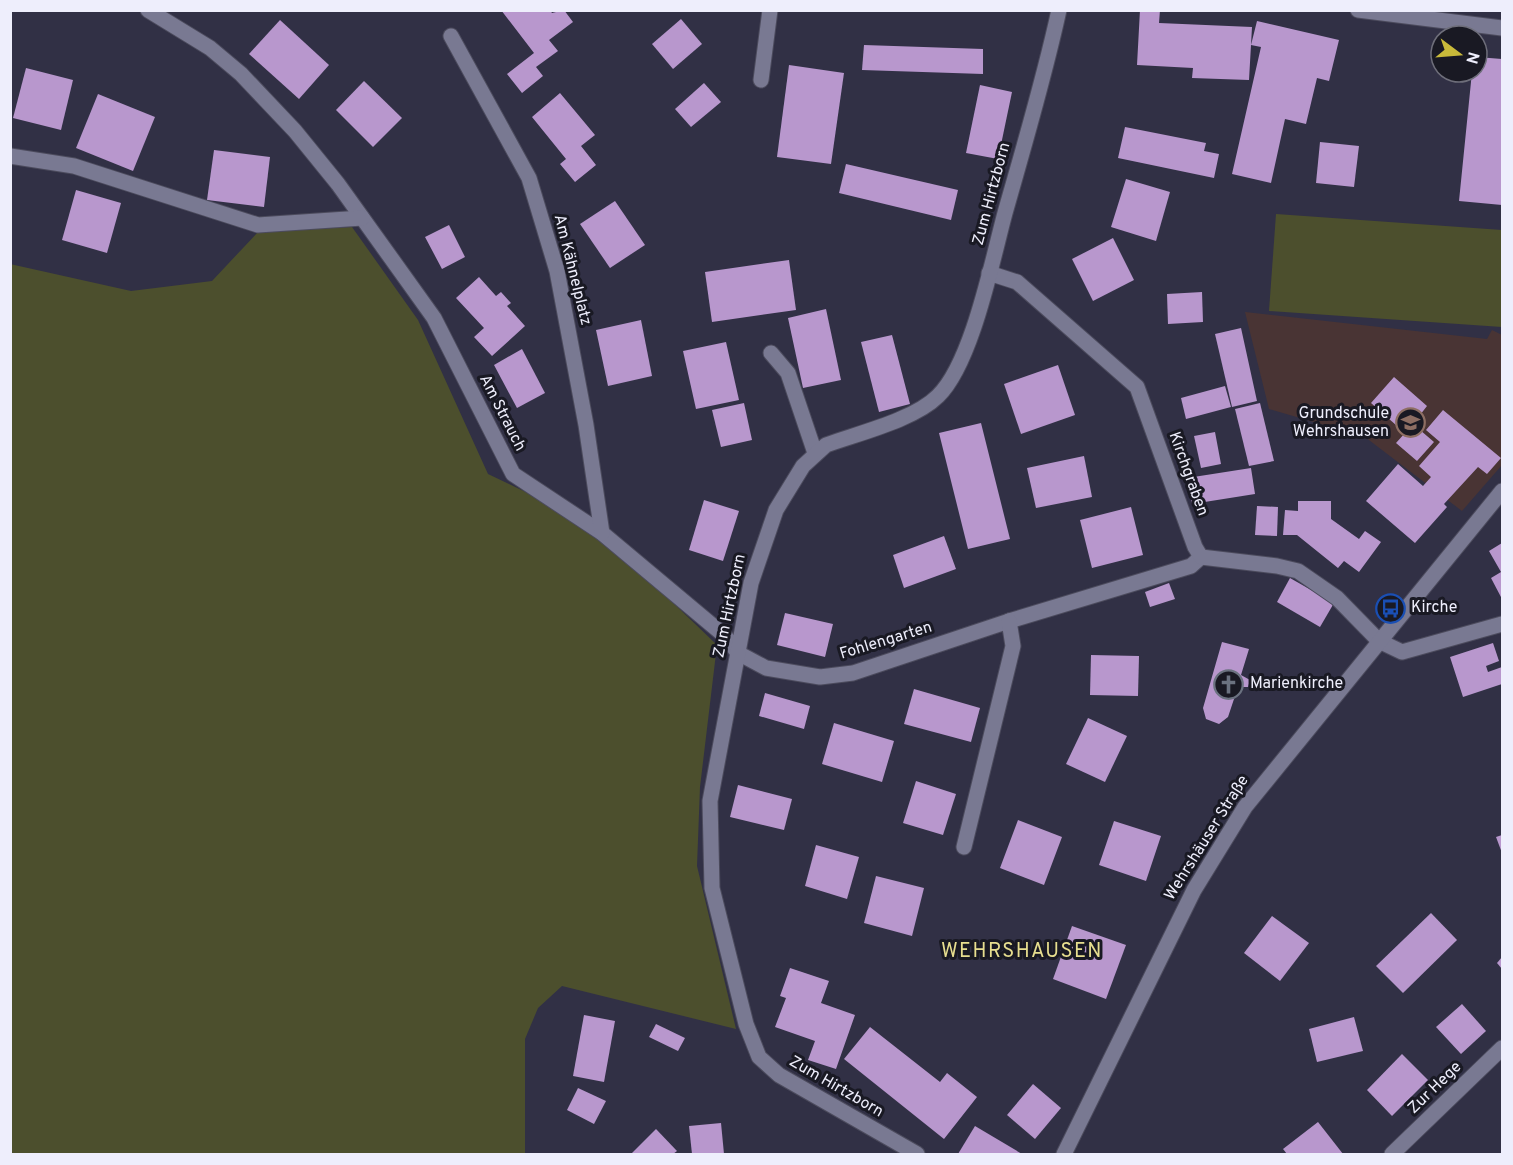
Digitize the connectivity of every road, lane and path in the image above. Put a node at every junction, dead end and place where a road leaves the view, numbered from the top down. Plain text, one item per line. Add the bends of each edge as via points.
1 (148, 10) edge
2 (770, 10) edge
3 (1059, 10) edge
4 (1358, 10) edge
5 (1503, 28) edge
6 (451, 36) dead end
7 (761, 80) dead end
8 (10, 156) edge
9 (362, 218) junction
10 (989, 273) junction
11 (771, 353) dead end
12 (815, 453) junction
13 (1503, 491) edge
14 (602, 532) junction
15 (1201, 557) junction
16 (1009, 621) junction
17 (1503, 624) edge
18 (1379, 641) junction
19 (738, 653) junction
20 (964, 847) dead end
21 (1503, 1048) edge
22 (917, 1155) edge
23 (1064, 1155) edge
24 (1392, 1155) edge

1 - 9 street, Am Strauch via 210,48 241,75 295,131
2 - 7 street
3 - 10 street, Zum Hirtzborn
4 - 5 street
6 - 14 street, Am Kähnelplatz via 530,178 557,271
8 - 9 street via 74,166 258,225
9 - 14 street, Am Strauch via 434,318 513,474
10 - 12 street, Zum Hirtzborn via 964,357 938,397 918,410 826,445
10 - 15 street, Kirchgraben via 1017,282 1137,387
11 - 12 street via 788,372
12 - 19 street, Zum Hirtzborn via 790,485 764,540 751,583
13 - 18 street, Wehrshäuser Straße
14 - 19 street, Am Strauch via 724,636
15 - 16 street, Fohlengarten via 1191,566
15 - 18 street via 1298,571 1337,598
16 - 19 street, Fohlengarten via 853,673 820,677 766,668
16 - 20 street via 1013,646
17 - 18 street via 1402,652
18 - 23 street, Wehrshäuser Straße via 1264,781 1225,837 1194,890
19 - 22 street, Zum Hirtzborn via 710,801 712,888 746,1024 759,1057 779,1076
21 - 24 street, Zur Hege

